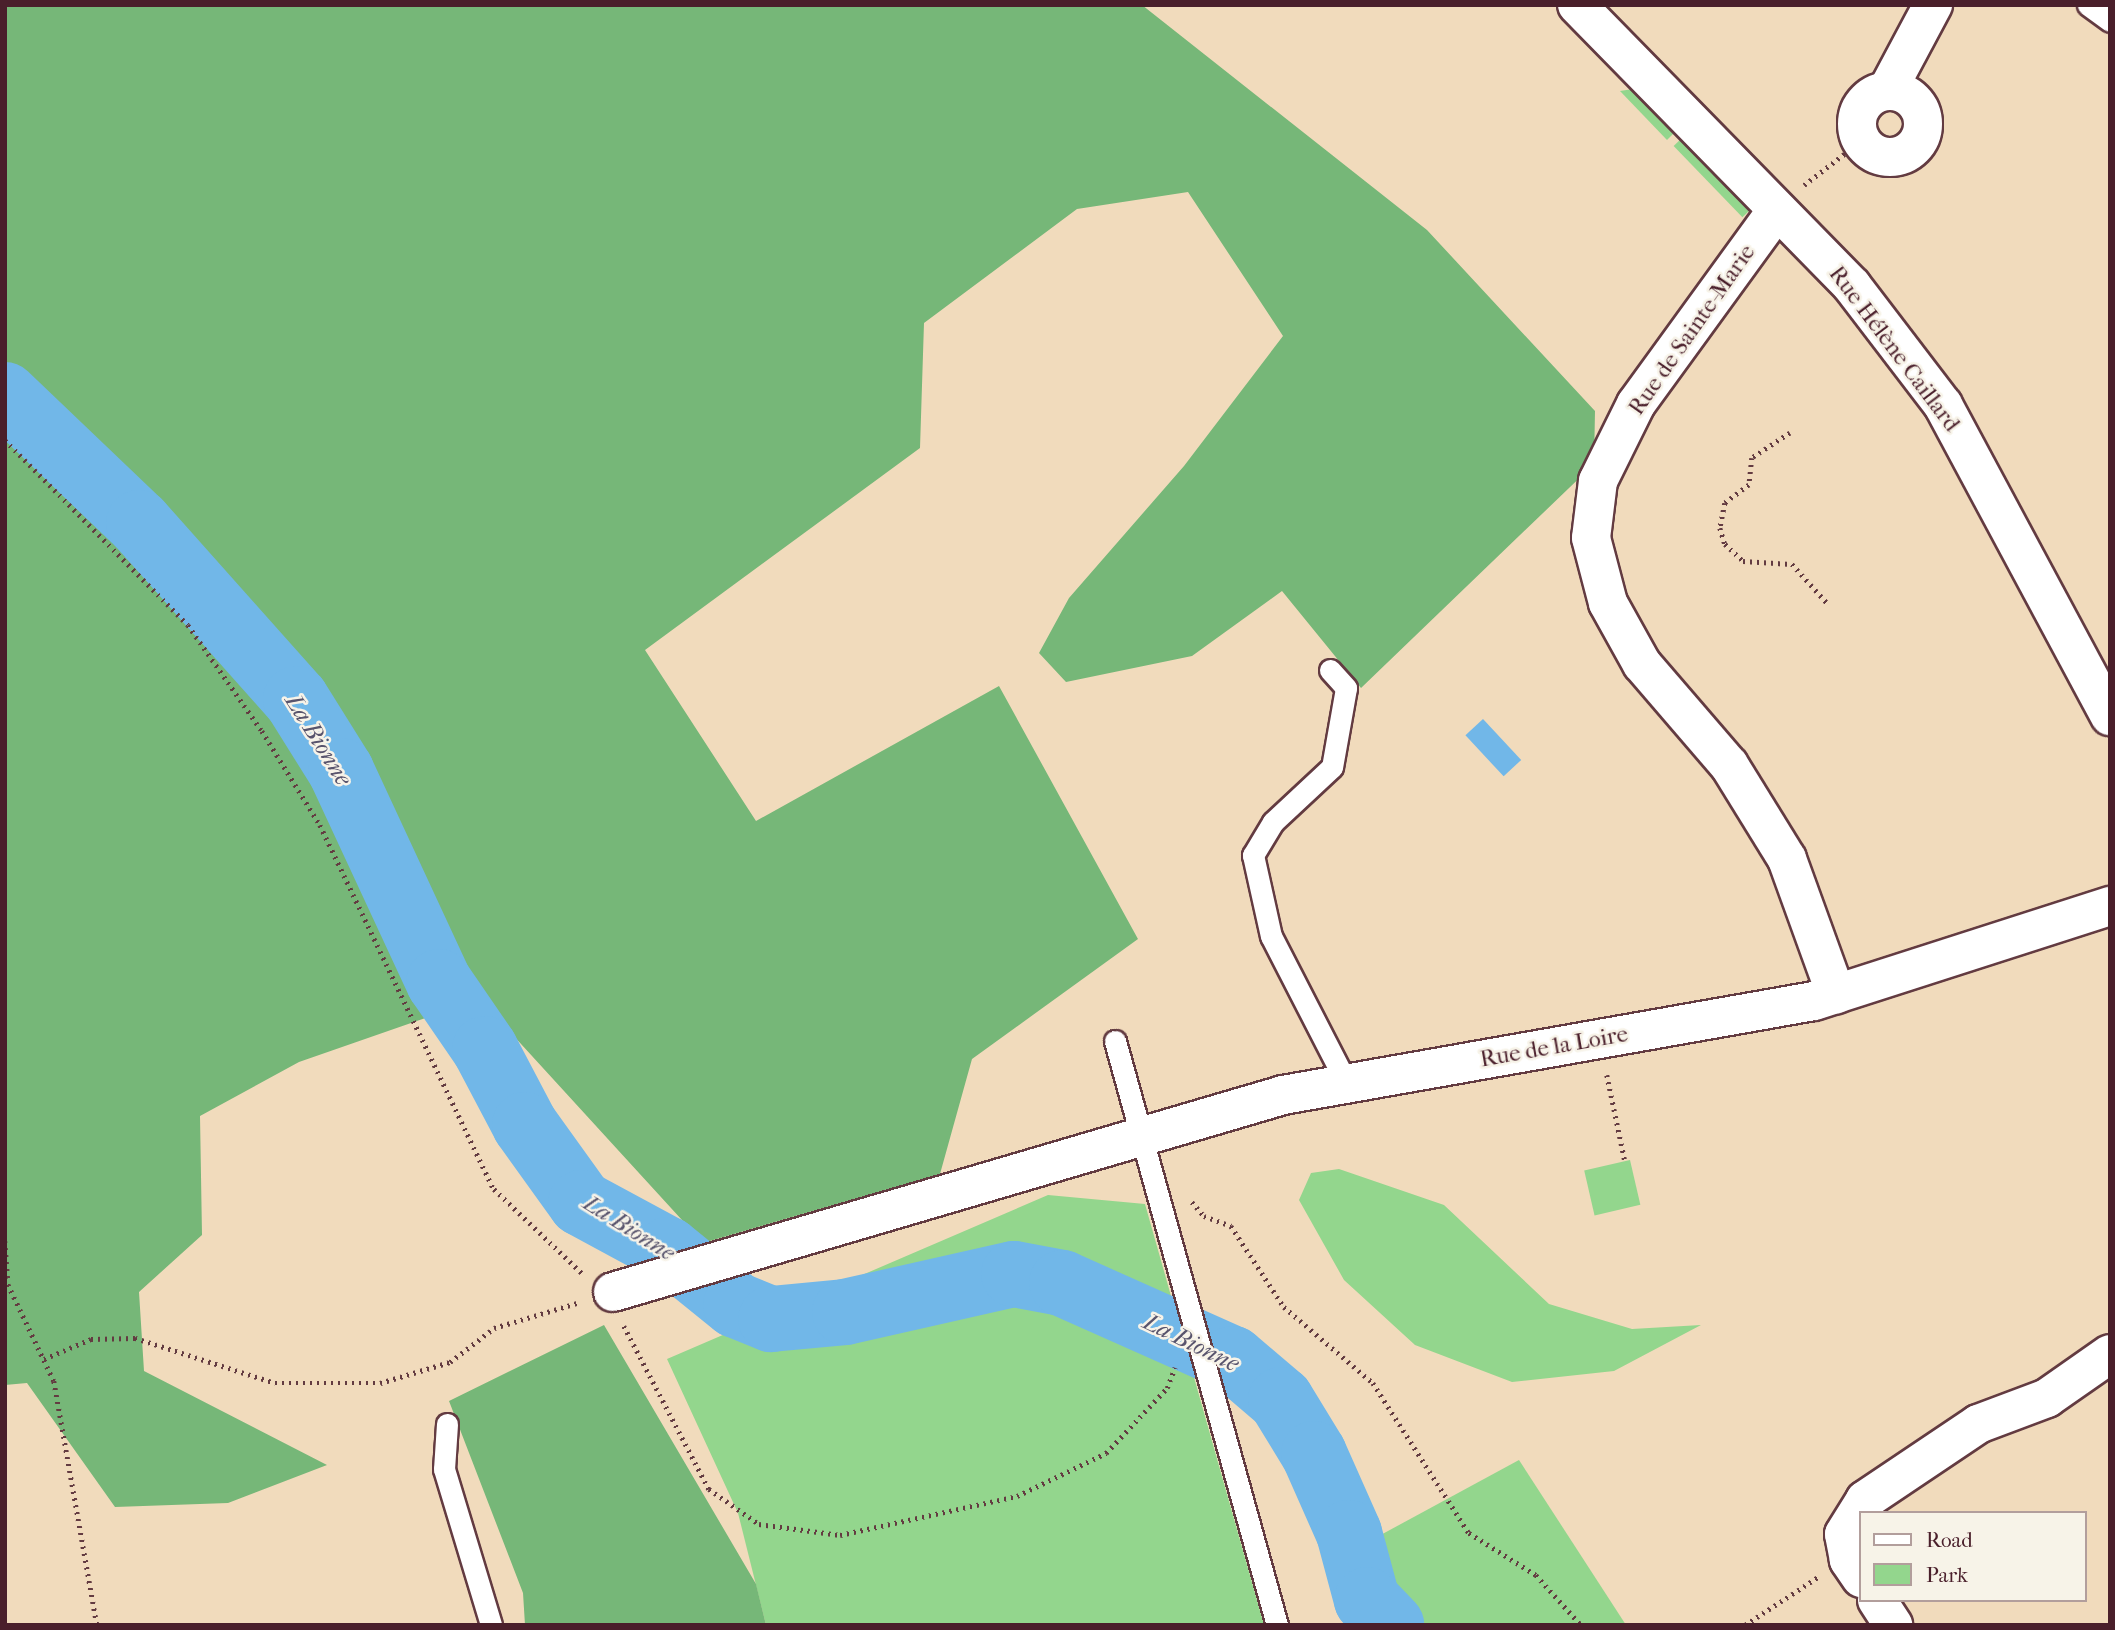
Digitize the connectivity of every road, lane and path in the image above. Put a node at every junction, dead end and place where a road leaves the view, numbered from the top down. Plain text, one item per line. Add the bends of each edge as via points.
1 (1577, 5) edge
2 (1933, 5) edge
3 (2088, 5) edge
4 (2110, 21) edge
5 (1887, 91) junction
6 (1861, 141) junction
7 (1777, 210) junction
8 (1790, 433) dead end
9 (5, 440) edge
10 (1828, 604) dead end
11 (1330, 670) dead end
12 (2110, 716) edge
13 (2110, 906) edge
14 (1836, 994) junction
15 (1600, 1039) junction
16 (1115, 1041) dead end
17 (1347, 1084) junction
18 (1140, 1139) junction
19 (1625, 1161) dead end
20 (1188, 1197) dead end
21 (5, 1241) edge
22 (7, 1280) edge
23 (608, 1293) junction
24 (2110, 1354) edge
25 (44, 1359) junction
26 (1167, 1388) dead end
27 (447, 1424) dead end
28 (1855, 1569) edge
29 (1878, 1602) edge
30 (97, 1625) edge
31 (491, 1625) edge
32 (1277, 1625) edge
33 (1581, 1625) edge
34 (1745, 1625) edge
35 (1894, 1625) edge

1 - 7 street, Rue Hélène Caillard
2 - 5 street
3 - 4 lane
5 - 6 street via 1860,109
5 - 6 street via 1915,103 1923,123 1916,144 1888,157
6 - 7 path
7 - 12 street, Rue Hélène Caillard via 1852,286 1943,405
7 - 14 street, Rue de Sainte-Marie via 1636,404 1598,481 1591,538 1608,603 1642,664 1729,765 1787,859
8 - 10 path via 1752,458 1749,485 1725,503 1720,528 1725,544 1743,561 1792,564
9 - 23 path via 188,625 320,825 494,1189
11 - 17 lane via 1346,688 1332,767 1273,822 1253,855 1271,936
13 - 14 street, Rue de la Loire
14 - 15 street, Rue de la Loire
15 - 17 street, Rue de la Loire
15 - 19 path
16 - 18 lane
17 - 18 street, Rue de la Loire via 1283,1095
18 - 23 street, Rue de la Loire
18 - 32 lane
20 - 33 path via 1204,1216 1231,1226 1284,1307 1373,1383 1469,1533 1536,1575
21 - 22 path
22 - 25 path
23 - 25 path via 494,1328 450,1362 380,1383 275,1383 135,1338 90,1339
23 - 26 path via 642,1352 673,1430 709,1489 759,1524 840,1535 1017,1496 1106,1453
24 - 28 street via 2047,1398 1978,1424 1865,1500 1844,1534
25 - 30 path via 70,1443
27 - 31 lane via 444,1469
28 - 34 path
29 - 35 street

